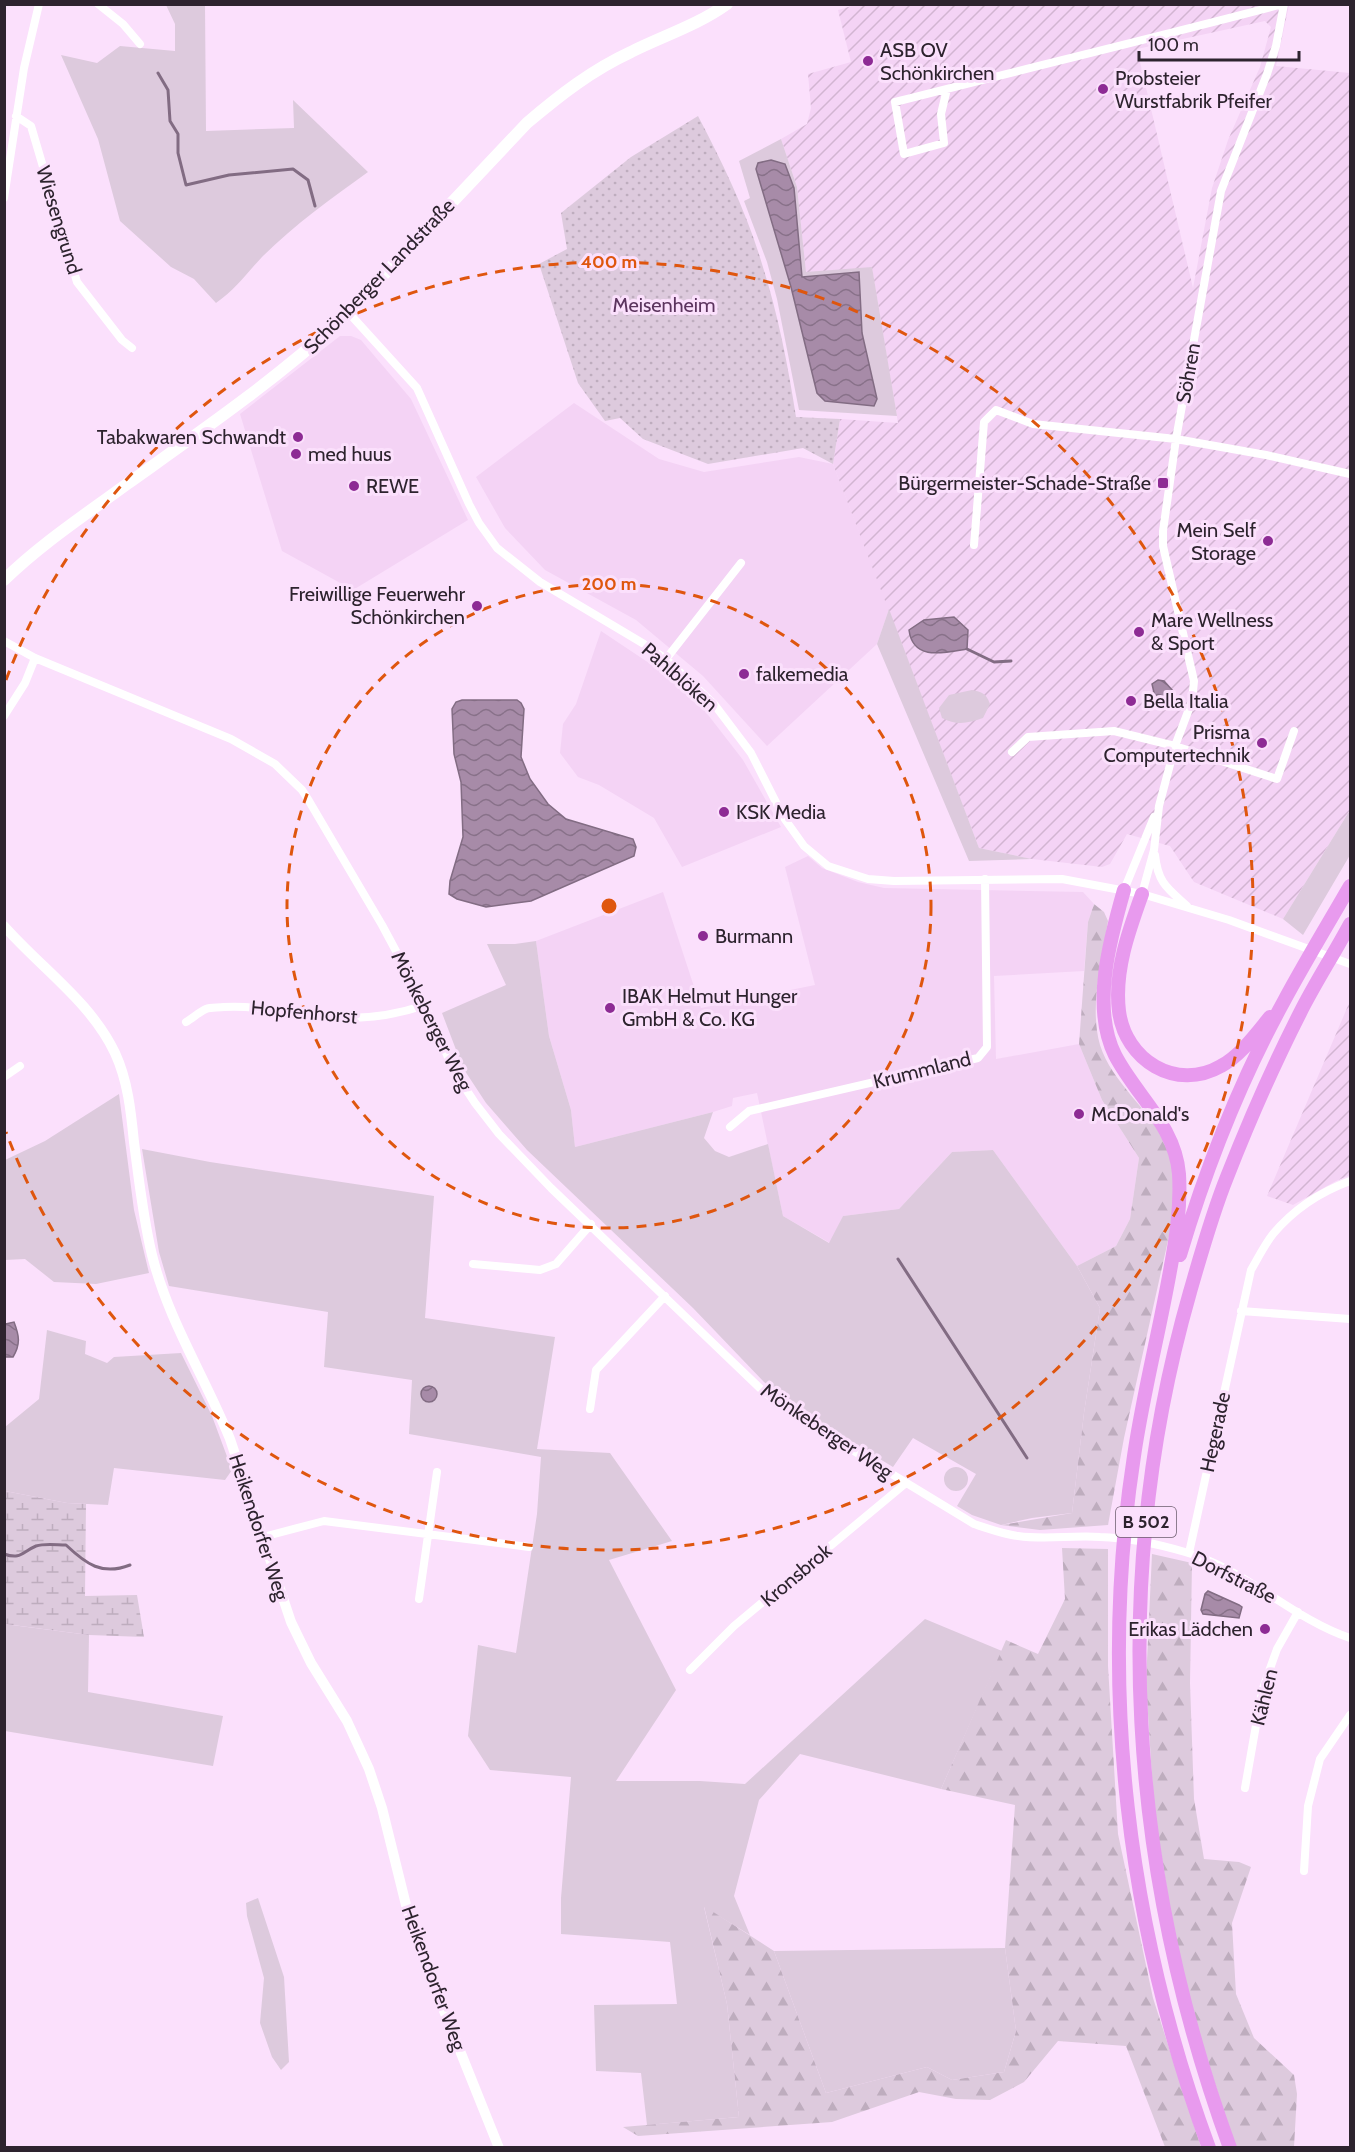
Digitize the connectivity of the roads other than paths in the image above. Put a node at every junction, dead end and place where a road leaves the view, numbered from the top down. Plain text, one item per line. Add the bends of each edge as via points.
1 (39, 4) edge
2 (98, 4) edge
3 (727, 4) edge
4 (1283, 4) edge
5 (140, 44) dead end
6 (947, 89) junction
7 (16, 116) junction
8 (4, 198) edge
9 (348, 312) junction
10 (132, 348) dead end
11 (1176, 439) junction
12 (1350, 474) edge
13 (974, 545) dead end
14 (741, 563) dead end
15 (4, 580) edge
16 (4, 641) edge
17 (35, 658) junction
18 (666, 659) junction
19 (4, 716) edge
20 (1294, 730) dead end
21 (1175, 746) junction
22 (1012, 752) dead end
23 (1159, 806) junction
24 (1154, 850) junction
25 (985, 879) junction
26 (1350, 886) edge
27 (1124, 890) junction
28 (1142, 894) junction
29 (1189, 908) junction
30 (1350, 924) edge
31 (4, 926) edge
32 (1350, 964) edge
33 (1283, 1002) junction
34 (425, 1005) junction
35 (186, 1022) dead end
36 (20, 1066) dead end
37 (4, 1077) edge
38 (730, 1127) dead end
39 (1350, 1181) edge
40 (591, 1224) junction
41 (473, 1264) dead end
42 (665, 1296) junction
43 (1241, 1311) junction
44 (1162, 1317) junction
45 (1350, 1319) edge
46 (590, 1409) dead end
47 (437, 1472) dead end
48 (906, 1483) junction
49 (938, 1502) joint
50 (429, 1533) junction
51 (263, 1537) junction
52 (529, 1546) dead end
53 (1189, 1553) junction
54 (419, 1599) dead end
55 (1298, 1612) junction
56 (1350, 1638) edge
57 (690, 1670) dead end
58 (1350, 1714) edge
59 (1245, 1788) dead end
60 (1304, 1871) dead end
61 (499, 2148) edge
62 (1209, 2148) edge
63 (1230, 2148) edge

1 - 7 street
2 - 5 street
3 - 9 main road, Schönberger Landstraße via 593,71 555,99 527,123
4 - 6 street
4 - 11 street, Söhren via 1267,74 1221,191
6 - 6 street via 895,102 904,154 944,143 941,114
7 - 8 street
7 - 10 street, Wiesengrund via 31,126 77,282
9 - 15 main road, Schönberger Landstraße via 294,362 38,548
9 - 18 street, Pahlblöken via 417,388 469,504 497,548 540,582
11 - 12 street
11 - 13 street via 1033,424 996,410 984,422
11 - 21 street, Söhren via 1163,546 1194,681 1192,701
14 - 18 street
16 - 17 street, Mönkeberger Weg
17 - 19 street
17 - 34 street, Mönkeberger Weg via 231,739 275,764 309,801
18 - 25 street, Pahlblöken via 714,704 751,753 790,828 828,866 868,879
20 - 21 street via 1277,779
21 - 22 street via 1114,731 1029,737
21 - 23 street, Söhren
23 - 24 street, Söhren
23 - 27 street
24 - 28 street
24 - 29 street via 1157,873
25 - 27 street, Pahlblöken via 1056,878
25 - 38 street, Krummland via 987,1047 978,1058 749,1111
26 - 33 highway, B 502
27 - 28 street, Pahlblöken
27 - 44 highway via 1104,985 1105,1029 1116,1056 1159,1118 1172,1144 1179,1172 1179,1218
28 - 29 street, Pahlblöken
28 - 33 highway via 1124,949 1118,1009 1132,1046 1150,1065 1194,1076 1221,1066 1244,1047
29 - 32 street, Pahlblöken
30 - 63 highway, B 502 via 1270,1075 1207,1231 1169,1375 1146,1523 1139,1663 1151,1831 1176,1970 1197,2050
31 - 51 street, Heikendorfer Weg via 71,993 98,1024 115,1053 126,1085 146,1227 160,1284 171,1315 219,1411
33 - 44 highway, B 502 via 1207,1171
34 - 35 street, Hopfenhorst via 353,1018 274,1008 207,1008
34 - 40 street, Mönkeberger Weg via 454,1071 475,1103 499,1134
36 - 37 street
39 - 43 street, Hegerade via 1302,1205 1272,1235 1251,1270
40 - 41 street via 549,1268
40 - 42 street, Mönkeberger Weg
42 - 46 street via 596,1370
42 - 48 street, Mönkeberger Weg via 763,1391 793,1414
43 - 45 street
43 - 53 street, Hegerade
44 - 62 highway, B 502 via 1138,1434 1126,1522 1119,1626 1123,1752 1131,1835 1155,1970
47 - 50 street
48 - 49 street, Mönkeberger Weg
48 - 57 street, Kronsbrok via 734,1626
49 - 53 street, Dorfstraße via 974,1524 999,1532 1101,1537
50 - 51 street via 324,1521
50 - 52 street
50 - 54 street
51 - 61 street, Heikendorfer Weg via 294,1629 369,1768 422,1956
53 - 55 street, Dorfstraße via 1260,1587
55 - 56 street, Dorfstraße
55 - 59 street, Kählen via 1277,1649 1262,1691
58 - 60 street via 1320,1759 1308,1806

